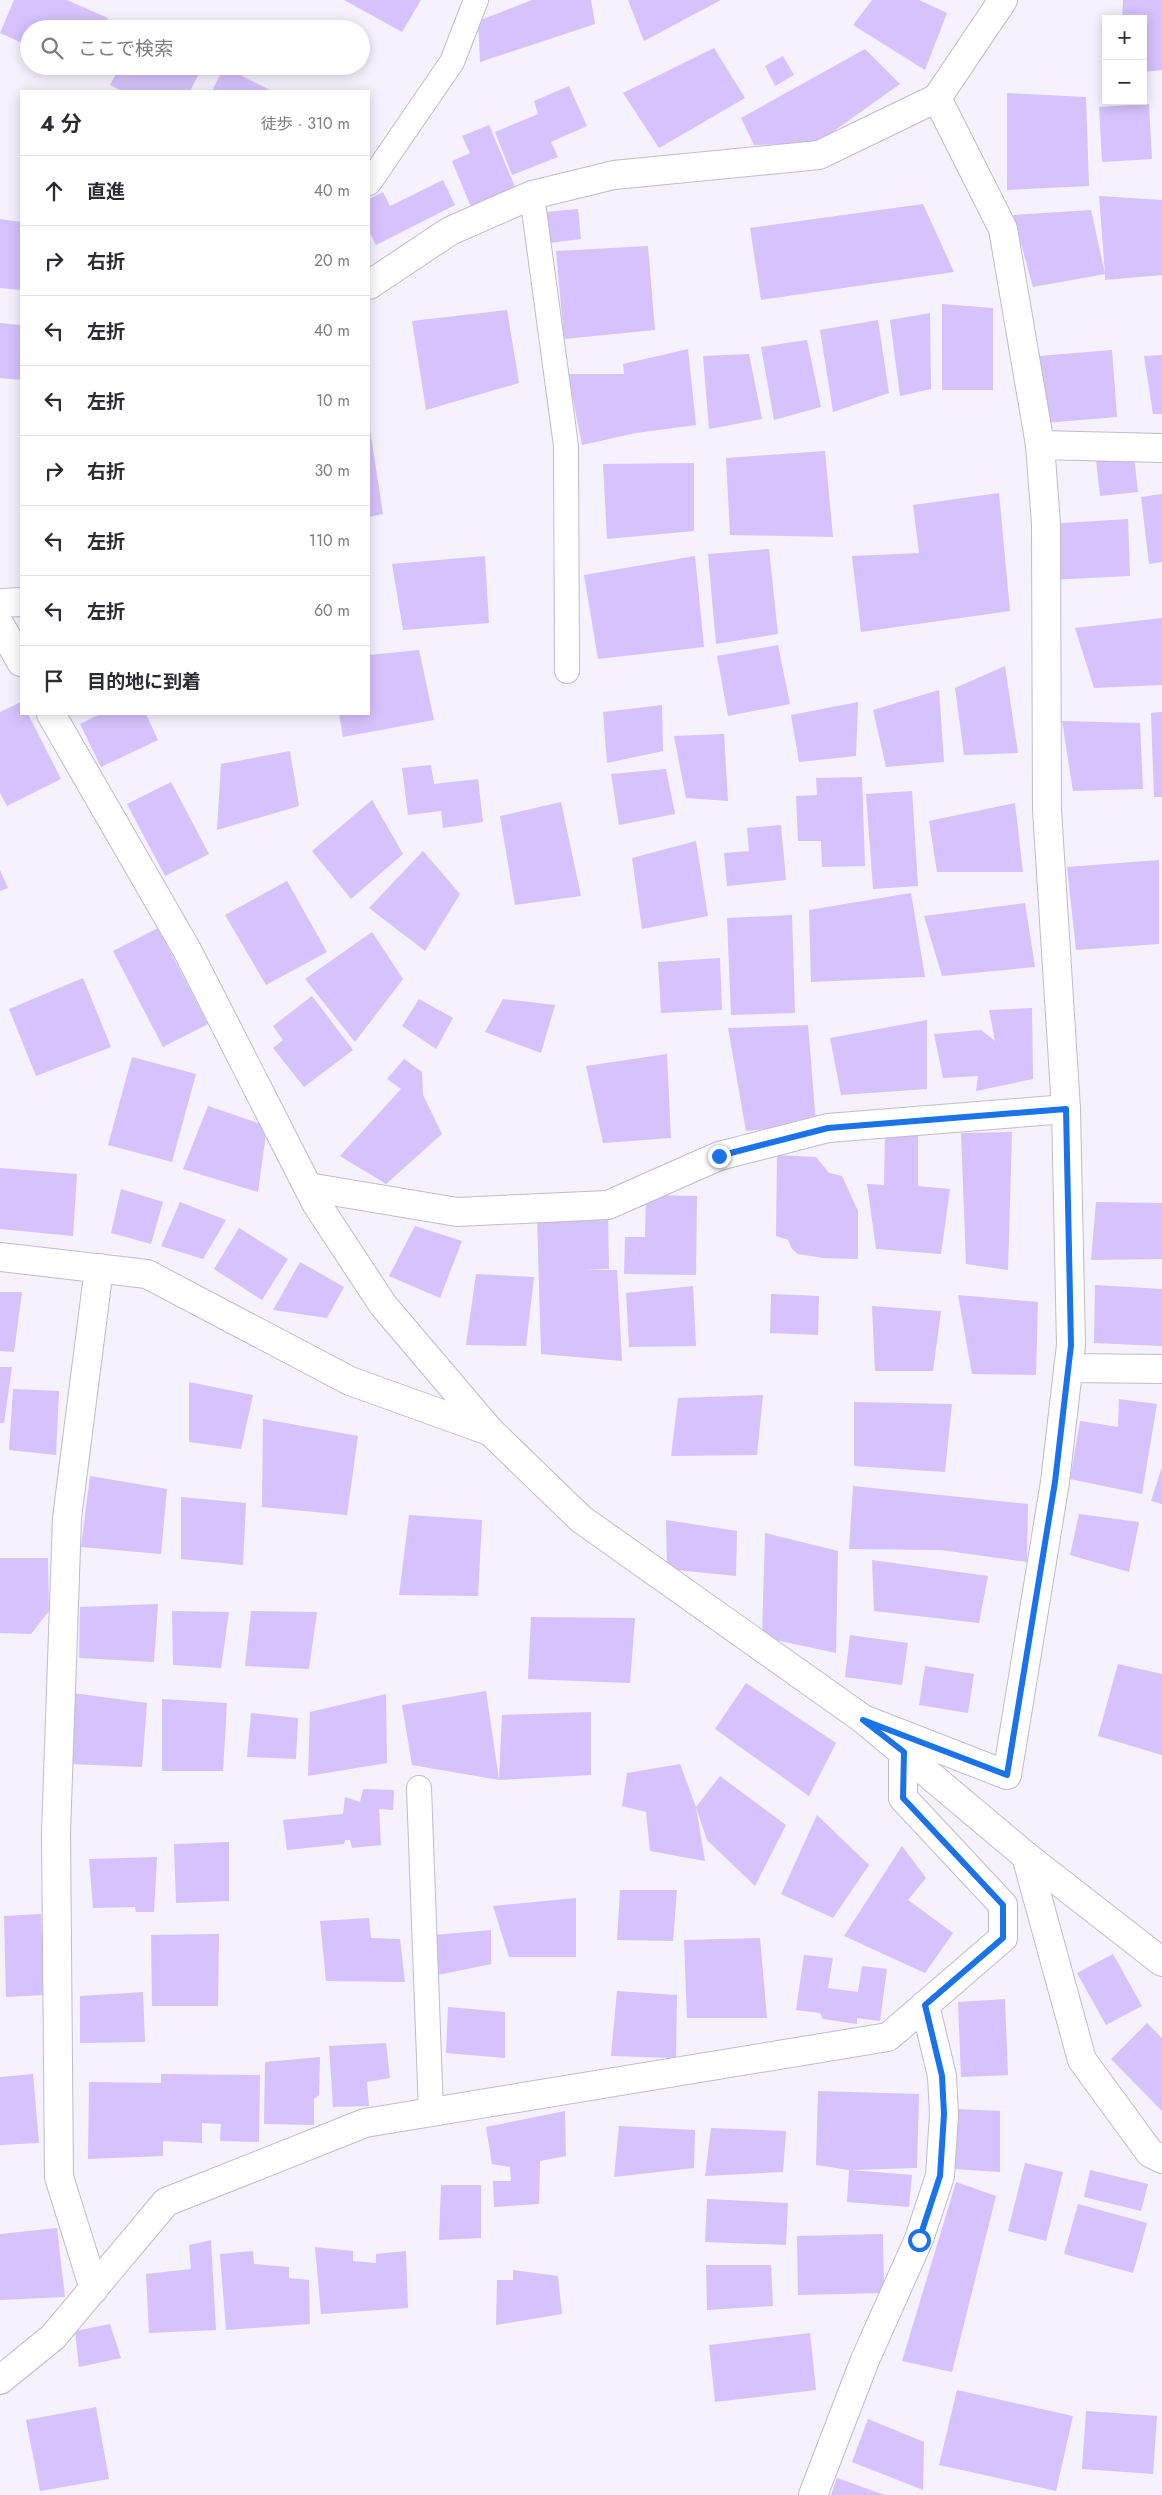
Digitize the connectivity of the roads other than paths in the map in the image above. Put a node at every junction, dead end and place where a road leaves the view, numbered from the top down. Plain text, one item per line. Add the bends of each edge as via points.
1 (476, 0) edge
2 (1003, 0) edge
3 (936, 98) junction
4 (370, 182) edge
5 (532, 196) junction
6 (370, 284) edge
7 (1040, 445) junction
8 (1162, 448) edge
9 (20, 602) edge
10 (0, 603) edge
11 (0, 625) edge
12 (20, 660) edge
13 (567, 671) dead end
14 (52, 715) edge
15 (1066, 1109) junction
16 (308, 1187) junction
17 (0, 1257) edge
18 (99, 1268) junction
19 (1068, 1368) junction
20 (1162, 1369) edge
21 (490, 1431) junction
22 (863, 1720) junction
23 (904, 1752) junction
24 (419, 1788) dead end
25 (1026, 1856) junction
26 (1162, 1962) edge
27 (925, 2005) junction
28 (430, 2112) junction
29 (1162, 2159) edge
30 (94, 2289) junction
31 (0, 2380) edge
32 (813, 2495) edge

1 - 4 lane via 452,62
2 - 3 street
3 - 5 street via 819,155 614,175
3 - 7 street via 1003,229
5 - 6 street via 450,231
5 - 13 lane via 566,446
7 - 8 street
7 - 15 street via 1046,524 1047,810
9 - 10 street
11 - 12 street
14 - 16 street via 187,950
15 - 16 street via 828,1128 719,1156 608,1205 457,1212
15 - 19 street via 1071,1345
16 - 21 street via 383,1305
17 - 18 street
18 - 21 street via 147,1274 350,1381
18 - 30 street via 67,1518 56,1834 59,2177
19 - 20 street
19 - 22 street via 1055,1482 1007,1775
21 - 22 street via 581,1519
22 - 23 street
23 - 25 street
23 - 27 street via 903,1798 1003,1905 1003,1938
24 - 28 lane
25 - 26 street
25 - 29 street via 1082,2060 1150,2153
27 - 28 street via 888,2037
27 - 32 street via 942,2076 944,2114 940,2176 919,2240 865,2360
28 - 30 street via 365,2123 166,2202
30 - 31 street via 53,2337

